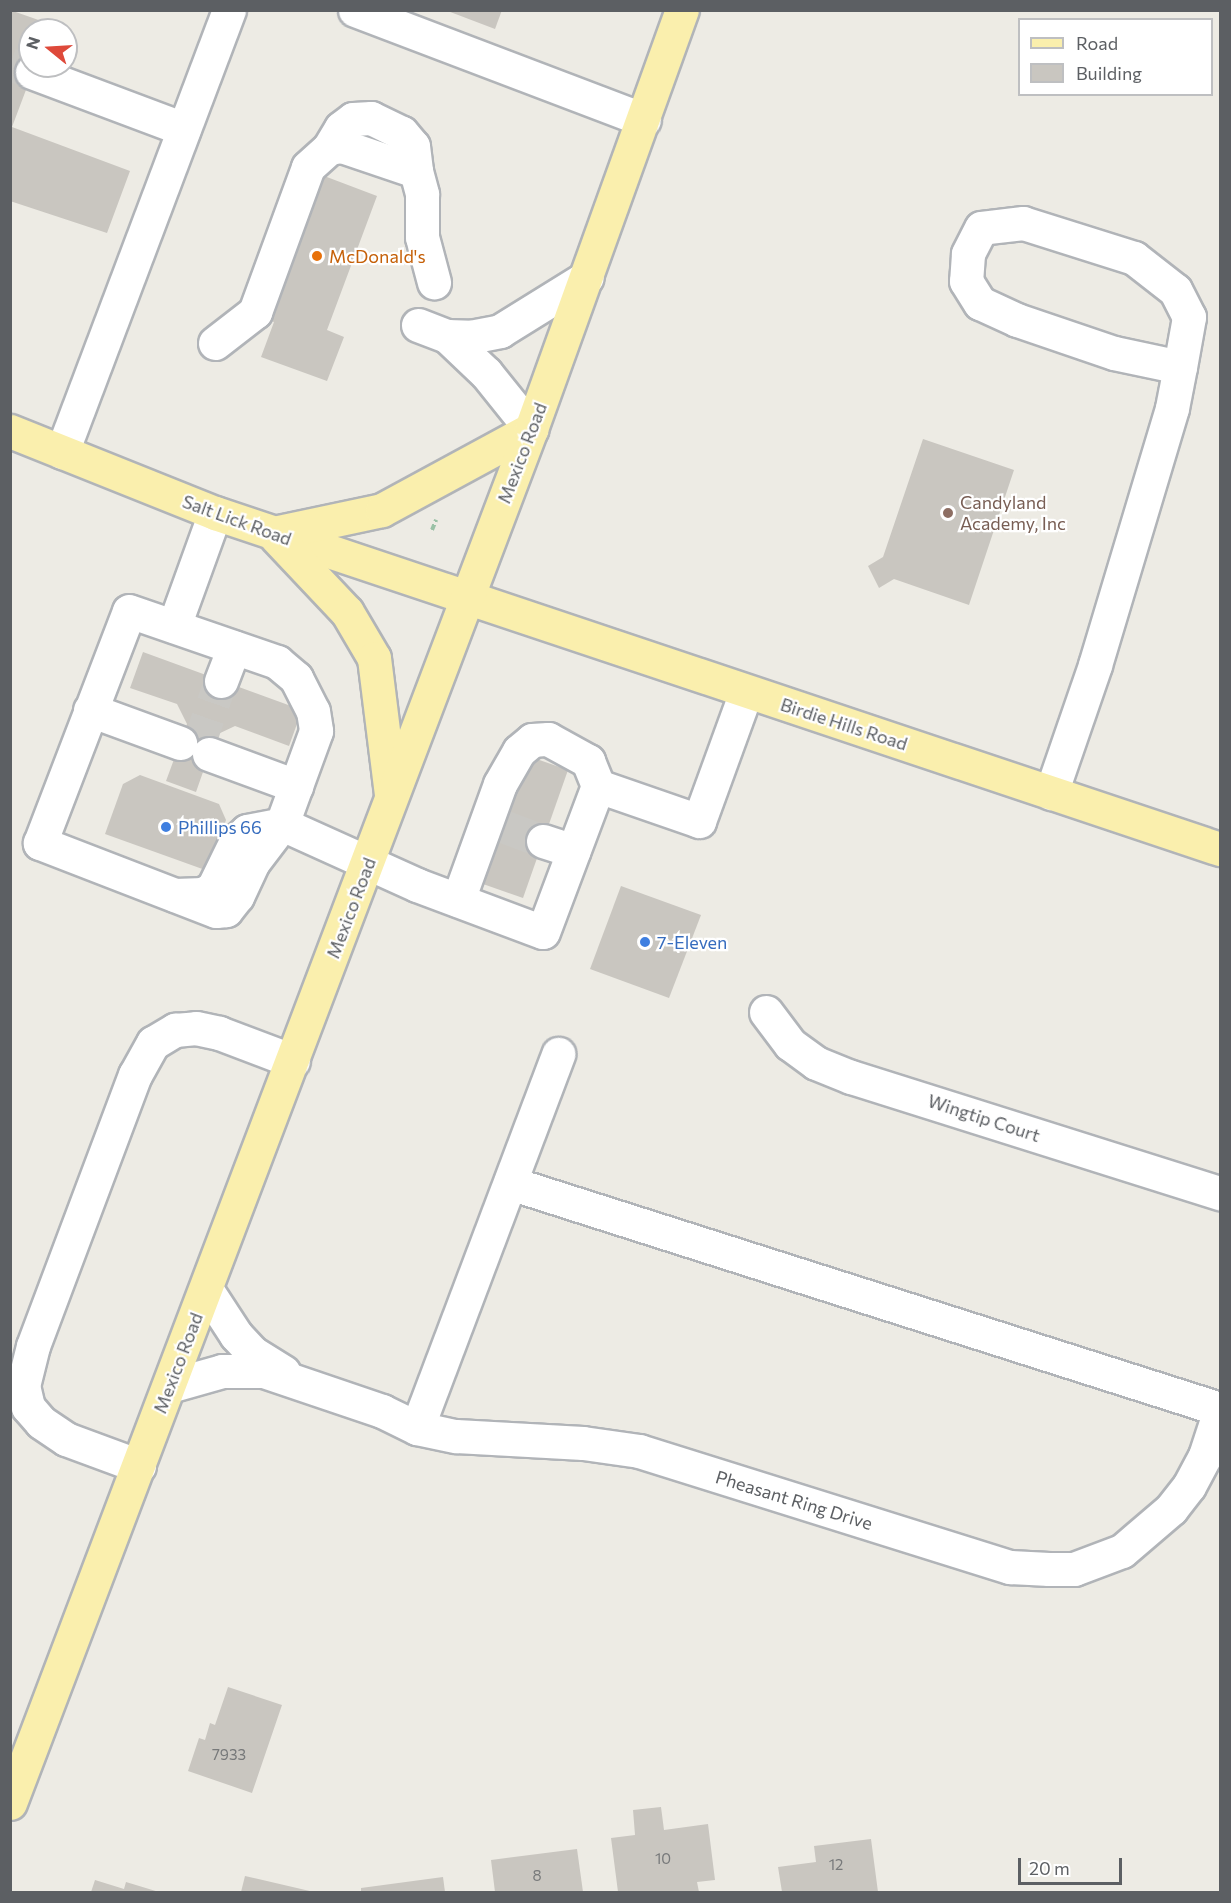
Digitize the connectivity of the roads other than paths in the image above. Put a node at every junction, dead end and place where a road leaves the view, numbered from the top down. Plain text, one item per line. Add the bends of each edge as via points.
1 (229, 10) edge
2 (355, 10) edge
3 (682, 10) edge
4 (48, 78) edge
5 (644, 120) junction
6 (184, 129) junction
7 (588, 277) junction
8 (434, 282) dead end
9 (215, 343) dead end
10 (1180, 367) junction
11 (531, 429) junction
12 (10, 431) edge
13 (62, 452) junction
14 (215, 513) junction
15 (273, 533) junction
16 (467, 600) junction
17 (174, 626) junction
18 (234, 647) junction
19 (221, 681) tunnel mouth
20 (746, 692) junction
21 (90, 710) junction
22 (296, 786) junction
23 (598, 786) junction
24 (1051, 793) junction
25 (392, 799) junction
26 (282, 824) junction
27 (543, 841) tunnel mouth
28 (1221, 849) edge
29 (573, 851) junction
30 (369, 862) junction
31 (458, 900) junction
32 (766, 1012) dead end
33 (558, 1053) dead end
34 (293, 1061) junction
35 (510, 1183) junction
36 (1221, 1193) edge
37 (206, 1289) junction
38 (295, 1379) junction
39 (169, 1386) junction
40 (1221, 1409) edge
41 (417, 1428) junction
42 (138, 1466) junction
43 (10, 1803) edge

1 - 6 street
2 - 5 street
3 - 5 main road, Mexico Road
4 - 6 street
5 - 7 main road, Mexico Road
6 - 13 street
7 - 11 main road, Mexico Road
7 - 11 street via 500,331 470,337 432,330 486,373
8 - 9 street via 422,237 423,194 413,146 402,133 371,118 352,119 309,167 255,312
10 - 10 street via 1189,317 1175,290 1134,258 1023,223 981,228 968,254 966,281 980,303 1114,353
10 - 24 street via 1172,408 1098,654
11 - 15 main road via 382,510
11 - 16 main road, Mexico Road
12 - 13 main road, Salt Lick Road
13 - 14 main road, Salt Lick Road
14 - 15 main road, Salt Lick Road
14 - 17 street
15 - 16 main road, Salt Lick Road
15 - 25 main road via 347,612 374,658
16 - 20 main road, Birdie Hills Road
16 - 25 main road, Mexico Road
17 - 18 street
17 - 21 street via 129,611
18 - 19 street
18 - 22 street via 277,662 296,678 313,711 316,731
20 - 23 street via 699,820
20 - 24 main road, Birdie Hills Road
21 - 22 street
21 - 26 street via 40,843 175,895 204,894 213,888 236,841 247,831
22 - 26 street
23 - 29 street
23 - 31 street via 588,761 548,739 532,740 519,751 500,784 495,823
24 - 28 main road, Birdie Hills Road
25 - 30 main road, Mexico Road
26 - 30 street
27 - 29 street
29 - 31 street via 543,932
30 - 31 street
30 - 34 main road, Mexico Road
32 - 36 street, Wingtip Court via 790,1044 816,1063 851,1077
33 - 35 street
34 - 37 main road, Mexico Road
34 - 42 street via 196,1028 175,1030 153,1043 135,1075 33,1346 23,1386 28,1407 41,1422 66,1439
35 - 40 street
35 - 41 street
37 - 38 street via 253,1353
37 - 39 main road, Mexico Road
38 - 39 street via 246,1369
38 - 41 street, Pheasant Ring Drive
39 - 42 main road, Mexico Road
40 - 41 street, Pheasant Ring Drive via 1205,1456 1171,1509 1122,1551 1074,1569 1010,1567 639,1451 583,1443 456,1436
42 - 43 main road, Mexico Road

